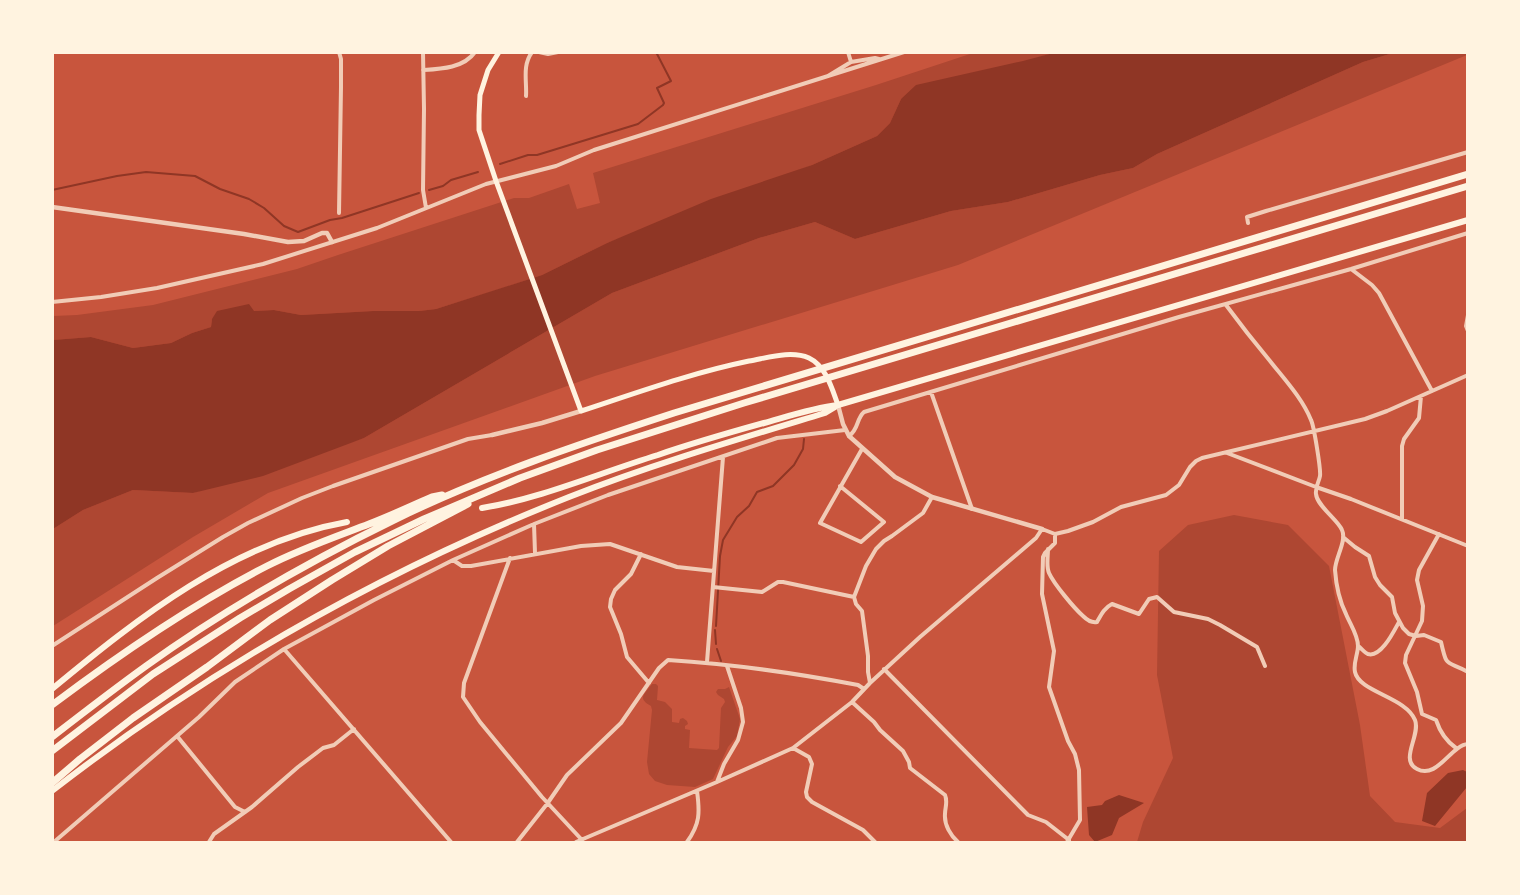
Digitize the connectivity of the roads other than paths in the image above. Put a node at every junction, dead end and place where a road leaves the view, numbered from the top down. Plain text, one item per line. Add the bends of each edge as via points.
1 (339, 52) edge
2 (423, 52) edge
3 (475, 52) edge
4 (499, 52) edge
5 (532, 52) edge
6 (539, 52) edge
7 (558, 52) edge
8 (848, 52) edge
9 (904, 52) edge
10 (881, 59) junction
11 (851, 62) junction
12 (423, 70) junction
13 (826, 78) junction
14 (526, 96) dead end
15 (1468, 152) edge
16 (534, 172) junction
17 (1468, 174) edge
18 (538, 176) dead end
19 (496, 181) junction
20 (1468, 186) edge
21 (52, 207) edge
22 (426, 208) junction
23 (339, 213) dead end
24 (1468, 220) edge
25 (1248, 223) dead end
26 (1468, 233) edge
27 (332, 242) junction
28 (1351, 269) junction
29 (52, 302) edge
30 (1226, 305) junction
31 (1468, 315) edge
32 (1468, 331) edge
33 (1468, 375) edge
34 (1432, 391) junction
35 (931, 392) junction
36 (1421, 396) junction
37 (838, 405) junction
38 (581, 411) junction
39 (845, 430) junction
40 (1314, 432) junction
41 (492, 435) joint
42 (849, 436) junction
43 (862, 449) junction
44 (1227, 453) junction
45 (723, 457) junction
46 (520, 478) junction
47 (840, 486) junction
48 (1316, 487) junction
49 (457, 492) junction
50 (932, 497) junction
51 (482, 508) dead end
52 (972, 509) junction
53 (1402, 519) junction
54 (347, 522) dead end
55 (534, 524) junction
56 (1042, 529) junction
57 (1055, 534) junction
58 (1439, 534) junction
59 (1343, 536) junction
60 (1468, 546) edge
61 (1048, 550) junction
62 (535, 553) junction
63 (641, 554) junction
64 (510, 558) junction
65 (453, 560) junction
66 (714, 571) junction
67 (713, 587) junction
68 (854, 597) junction
69 (1399, 622) junction
70 (1416, 636) junction
71 (52, 646) edge
72 (1358, 646) junction
73 (284, 649) junction
74 (707, 662) junction
75 (727, 666) junction
76 (1265, 666) dead end
77 (884, 669) junction
78 (1468, 672) edge
79 (649, 683) junction
80 (870, 683) junction
81 (52, 689) edge
82 (864, 689) junction
83 (852, 702) junction
84 (52, 705) edge
85 (354, 729) junction
86 (177, 736) junction
87 (52, 737) edge
88 (1468, 744) edge
89 (793, 748) junction
90 (1456, 748) junction
91 (52, 751) edge
92 (717, 782) junction
93 (52, 783) edge
94 (52, 791) edge
95 (697, 791) junction
96 (547, 804) junction
97 (245, 812) junction
98 (582, 840) junction
99 (1068, 841) edge
100 (54, 842) edge
101 (209, 842) edge
102 (451, 842) edge
103 (517, 842) edge
104 (576, 842) edge
105 (687, 842) edge
106 (875, 842) edge
107 (958, 842) edge

1 - 23 street
2 - 12 street
3 - 12 street via 459,65
4 - 19 main road via 484,81 478,115 479,130
5 - 14 street via 525,66
6 - 7 street
8 - 11 street
9 - 10 street
10 - 11 street
10 - 13 street
11 - 13 street
12 - 22 street via 423,190
13 - 16 street via 602,147
15 - 25 street via 1247,217
16 - 18 street
16 - 19 street
17 - 49 highway via 610,434
19 - 22 street
19 - 38 main road
20 - 46 highway via 658,430
21 - 27 street via 288,242 304,241 322,233 327,234
22 - 27 street
24 - 37 highway
26 - 28 street
27 - 29 street via 262,264 157,288
28 - 30 street
28 - 34 street via 1379,293
30 - 35 street
30 - 40 street via 1302,403
31 - 32 street
33 - 34 street
34 - 36 street
35 - 42 street via 864,412 855,432
35 - 52 street
36 - 40 street via 1365,419
36 - 53 street via 1419,418 1402,446
37 - 38 main road via 826,375 816,362 787,355 689,376
37 - 39 street
37 - 51 highway via 658,454 546,493
37 - 94 highway via 825,413 634,472 570,496 396,574 200,686
38 - 41 street
39 - 42 street
39 - 45 street via 776,438
40 - 44 street
40 - 48 street via 1321,475
41 - 71 street via 468,439 333,486 248,523
42 - 43 street
43 - 47 street
43 - 50 street via 895,477
44 - 48 street
44 - 57 street via 1196,461 1179,485 1166,495 1121,507 1093,522
45 - 55 street via 608,495
45 - 66 street
46 - 91 highway via 355,552 289,588 153,674
46 - 93 highway via 407,536 306,596 133,718
47 - 47 street via 884,522 861,542 820,523
48 - 53 street
48 - 59 street via 1316,496 1342,529
49 - 84 highway via 432,497 260,570 174,620
49 - 87 highway via 284,579 192,635
50 - 52 street
50 - 68 street via 923,513 876,549
52 - 56 street
53 - 58 street
54 - 81 highway via 294,534 220,568 142,619
55 - 62 street
55 - 65 street
56 - 57 street
56 - 77 street via 1036,538
57 - 61 street via 1054,543
58 - 60 street
58 - 70 street via 1419,570 1417,580 1423,606
59 - 69 street via 1369,556 1380,585 1392,597
59 - 72 street via 1335,574
61 - 76 street via 1050,575 1089,621 1097,622 1107,606 1112,604 1139,614 1149,599 1157,597 1174,612 1208,619 1257,647
61 - 99 street via 1043,557 1042,594 1054,651 1049,687 1079,770 1080,820
62 - 63 street via 610,544
62 - 64 street
63 - 66 street via 677,567
63 - 79 street via 630,574 615,590 610,607 628,657
64 - 65 street via 471,566 462,566
64 - 96 street via 464,682 463,697
65 - 73 street
66 - 67 street
67 - 68 street via 762,592 783,582
67 - 74 street
68 - 80 street via 862,611
69 - 70 street
69 - 72 street via 1384,646 1374,654 1368,654
70 - 78 street via 1424,635 1441,642 1448,664
70 - 90 street via 1406,655 1406,663 1422,714 1436,720 1442,734
72 - 90 street via 1355,672 1358,679 1365,686 1389,697 1414,718 1416,731 1410,752 1412,765 1418,770 1432,770
73 - 85 street
73 - 86 street via 235,682
74 - 75 street
74 - 79 street via 668,660
75 - 82 street via 813,676
75 - 92 street via 743,722 738,740
77 - 80 street
77 - 99 street via 1028,815 1046,822
79 - 96 street via 621,723 567,775
80 - 82 street
82 - 83 street
83 - 89 street
83 - 107 street via 903,751 910,768 945,795 946,824
85 - 97 street via 334,745 323,748
85 - 102 street
86 - 97 street via 235,807
86 - 100 street
88 - 90 street
89 - 92 street
89 - 106 street via 808,757 812,764 806,792 812,802 863,830
92 - 95 street
95 - 98 street
95 - 105 street via 699,821
96 - 98 street
96 - 103 street
97 - 101 street via 214,834
98 - 104 street

